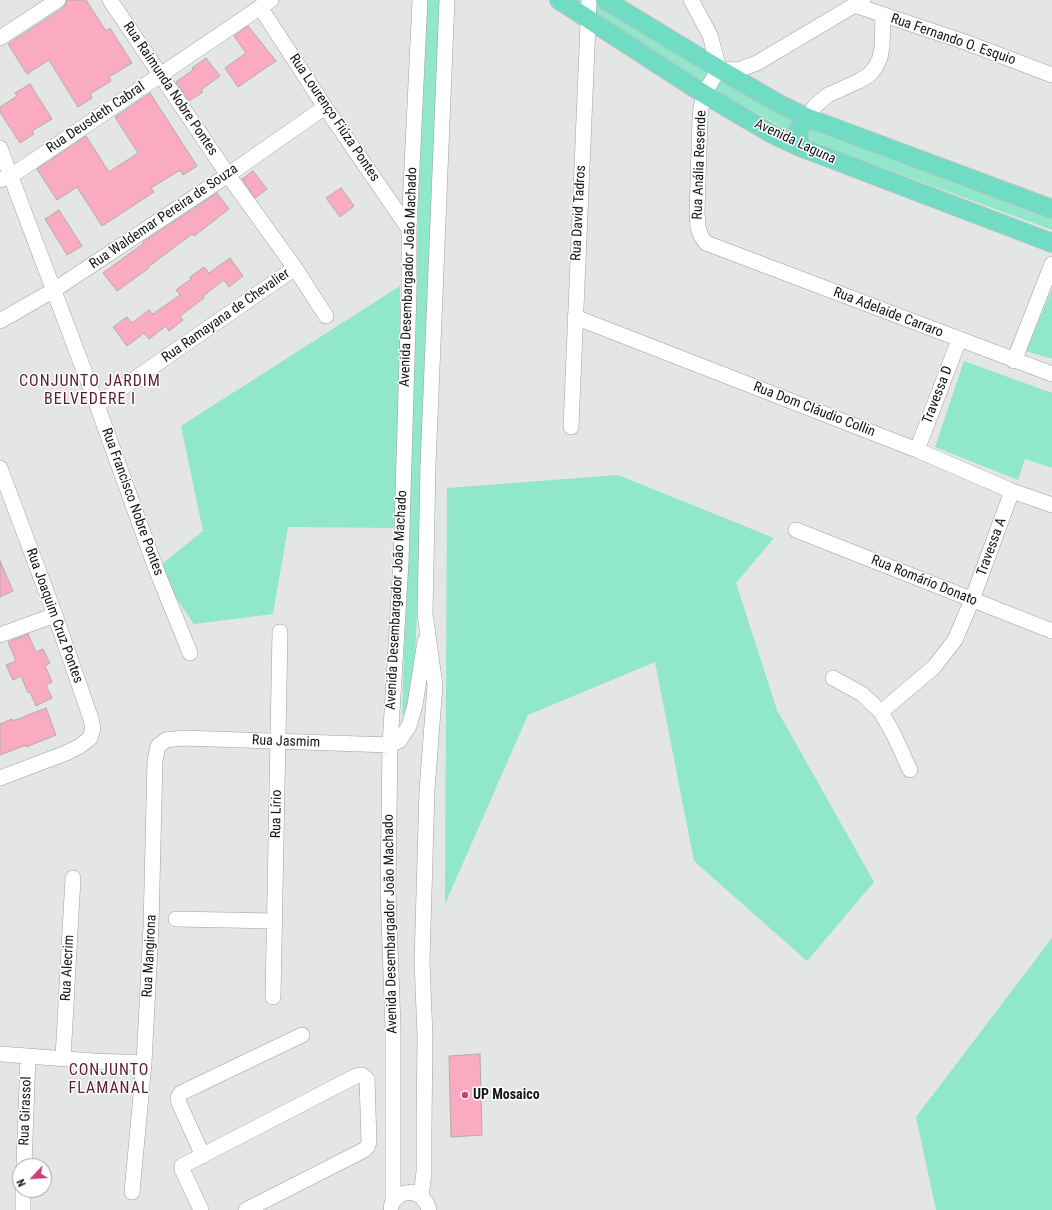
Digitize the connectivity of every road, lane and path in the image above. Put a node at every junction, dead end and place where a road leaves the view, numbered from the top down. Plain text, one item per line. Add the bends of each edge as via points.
1 (58, 0) edge
2 (110, 0) edge
3 (420, 0) edge
4 (447, 0) edge
5 (558, 0) edge
6 (589, 0) edge
7 (605, 0) edge
8 (691, 0) edge
9 (856, 2) edge
10 (266, 4) edge
11 (883, 15) junction
12 (588, 20) junction
13 (0, 38) edge
14 (719, 69) junction
15 (159, 74) junction
16 (1052, 75) edge
17 (704, 94) junction
18 (325, 107) junction
19 (808, 118) junction
20 (800, 147) junction
21 (0, 148) edge
22 (228, 175) junction
23 (6, 178) edge
24 (1052, 209) edge
25 (410, 229) junction
26 (1052, 243) edge
27 (725, 250) joint
28 (1052, 264) edge
29 (295, 268) junction
30 (54, 290) junction
31 (326, 316) dead end
32 (575, 317) junction
33 (0, 321) edge
34 (959, 340) junction
35 (1014, 361) junction
36 (1052, 374) edge
37 (97, 404) junction
38 (570, 426) dead end
39 (917, 450) junction
40 (2, 476) edge
41 (1012, 491) junction
42 (1052, 505) edge
43 (796, 530) dead end
44 (972, 600) junction
45 (55, 615) junction
46 (1052, 631) edge
47 (280, 632) dead end
48 (426, 634) junction
49 (0, 635) edge
50 (190, 653) dead end
51 (833, 678) dead end
52 (881, 712) junction
53 (183, 738) joint
54 (278, 741) junction
55 (390, 745) junction
56 (910, 770) dead end
57 (0, 778) edge
58 (73, 878) dead end
59 (176, 919) dead end
60 (275, 921) junction
61 (273, 997) dead end
62 (302, 1035) dead end
63 (0, 1054) edge
64 (28, 1056) junction
65 (63, 1058) junction
66 (144, 1063) junction
67 (203, 1156) junction
68 (24, 1158) edge
69 (132, 1192) dead end
70 (421, 1196) junction
71 (23, 1198) edge
72 (391, 1205) edge
73 (23, 1210) edge
74 (201, 1210) edge
75 (246, 1210) edge
76 (429, 1210) edge

1 - 13 street
2 - 15 street, Rua Raimunda Nobre Pontes
3 - 25 street, Avenida Desembargador João Machado
4 - 48 street, Avenida Desembargador João Machado via 428,466
5 - 12 main road, Avenida Laguna
6 - 12 street, Rua David Tadros
7 - 14 main road, Avenida Laguna
8 - 14 street via 710,35
9 - 11 street, Rua Fernando O. Esquio
9 - 14 street via 757,63 738,70
10 - 15 street, Rua Deusdeth Cabral
10 - 18 street, Rua Lourenço Fiúza Pontes
11 - 16 street, Rua Fernando O. Esquio
11 - 19 street via 882,47 875,68 859,81 828,95
12 - 17 main road, Avenida Laguna
12 - 32 street, Rua David Tadros
14 - 17 street, Rua Anália Resende
14 - 19 main road, Avenida Laguna
15 - 22 street, Rua Raimunda Nobre Pontes
15 - 23 street, Rua Deusdeth Cabral
17 - 20 main road, Avenida Laguna via 772,134
17 - 27 street, Rua Anália Resende via 700,119 698,227 706,243
18 - 22 street, Rua Waldemar Pereira de Souza
18 - 25 street, Rua Lourenço Fiúza Pontes
19 - 20 main road via 798,130
19 - 24 main road, Avenida Laguna
20 - 26 main road, Avenida Laguna
21 - 23 street, Rua Francisco Nobre Pontes
22 - 29 street, Rua Raimunda Nobre Pontes
22 - 30 street, Rua Waldemar Pereira de Souza
23 - 30 street, Rua Francisco Nobre Pontes
25 - 55 street, Avenida Desembargador João Machado via 401,562
27 - 34 street, Rua Adelaide Carraro
28 - 35 street
29 - 31 street, Rua Raimunda Nobre Pontes
29 - 37 street, Rua Ramayana de Chevalier
30 - 33 street, Rua Waldemar Pereira de Souza
30 - 37 street, Rua Francisco Nobre Pontes
32 - 38 street, Rua David Tadros
32 - 39 street, Rua Dom Cláudio Collin
34 - 35 street, Rua Adelaide Carraro
34 - 39 street, Travessa D
35 - 36 street, Rua Adelaide Carraro
37 - 50 street, Rua Francisco Nobre Pontes via 156,569
39 - 41 street, Rua Dom Cláudio Collin
40 - 45 street, Rua Joaquim Cruz Pontes
41 - 42 street, Rua Dom Cláudio Collin
41 - 44 street, Travessa A
43 - 44 street, Rua Romário Donato
44 - 46 street, Rua Romário Donato
44 - 52 street, Travessa A via 955,640 934,667
45 - 49 street
45 - 57 street, Rua Joaquim Cruz Pontes via 91,719 90,738 66,753
47 - 54 street, Rua Lírio
48 - 55 street via 409,726 399,741
48 - 70 street, Avenida Desembargador João Machado via 435,685 426,790 422,961 425,1037 424,1172
51 - 52 street via 862,694
52 - 56 street
53 - 54 street, Rua Jasmim
53 - 66 street, Rua Mangirona via 170,739 158,746 155,760 151,927
54 - 55 street, Rua Jasmim
54 - 60 street, Rua Lírio
55 - 72 street, Avenida Desembargador João Machado via 388,891 393,1028
58 - 65 street, Rua Alecrim
59 - 60 street
60 - 61 street, Rua Lírio
62 - 67 street via 181,1093 179,1103
63 - 64 street
64 - 65 street
64 - 68 street, Rua Girassol
65 - 66 street
66 - 69 street, Rua Mangirona
67 - 74 street via 182,1166
67 - 75 street via 356,1076 362,1075 366,1079 369,1142 367,1147
70 - 72 street via 411,1192 401,1194
70 - 76 street
71 - 73 street

